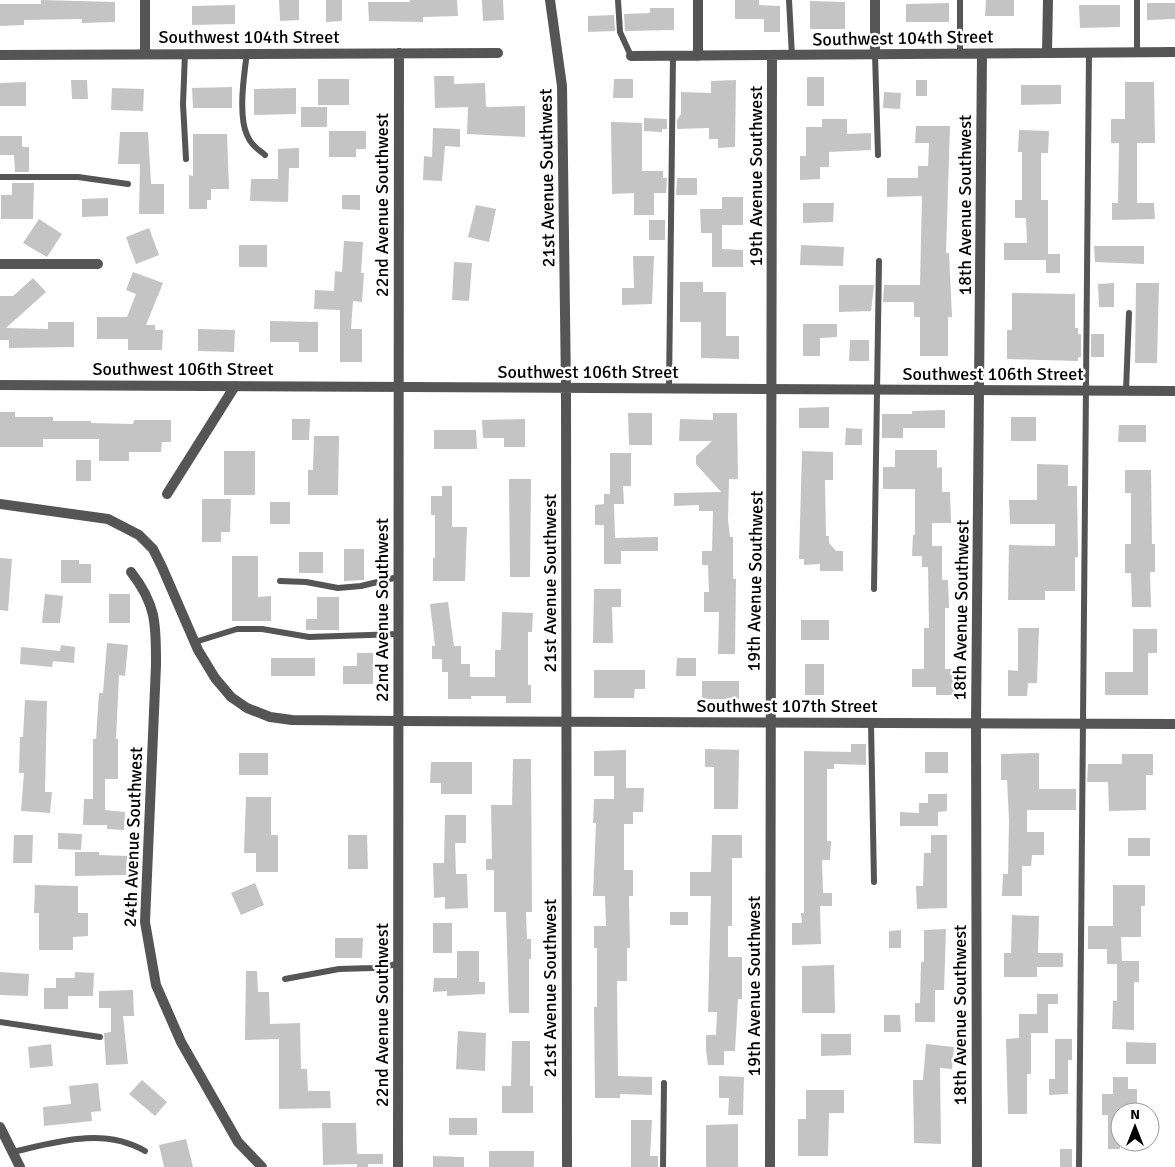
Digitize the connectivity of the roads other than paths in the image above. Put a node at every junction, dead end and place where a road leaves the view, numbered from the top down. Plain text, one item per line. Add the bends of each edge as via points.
1 (145, 0) edge
2 (550, 0) edge
3 (618, 0) edge
4 (698, 0) edge
5 (789, 0) edge
6 (875, 0) edge
7 (960, 0) edge
8 (1048, 0) edge
9 (1137, 0) edge
10 (1089, 52) junction
11 (1137, 52) junction
12 (1175, 52) edge
13 (145, 53) junction
14 (185, 53) junction
15 (246, 53) junction
16 (399, 53) junction
17 (498, 53) dead end
18 (1047, 53) junction
19 (875, 54) junction
20 (960, 54) junction
21 (982, 54) junction
22 (0, 55) edge
23 (631, 56) joint
24 (673, 56) junction
25 (698, 56) junction
26 (772, 56) junction
27 (792, 56) junction
28 (266, 155) dead end
29 (878, 155) dead end
30 (186, 159) dead end
31 (0, 177) edge
32 (128, 184) dead end
33 (879, 261) dead end
34 (0, 264) edge
35 (98, 264) dead end
36 (1129, 312) dead end
37 (0, 385) edge
38 (235, 386) junction
39 (398, 387) junction
40 (566, 388) junction
41 (669, 388) junction
42 (773, 389) junction
43 (878, 390) junction
44 (980, 390) junction
45 (1085, 391) junction
46 (1126, 391) junction
47 (1175, 391) edge
48 (167, 494) dead end
49 (0, 504) edge
50 (132, 572) dead end
51 (398, 576) junction
52 (280, 581) dead end
53 (874, 589) dead end
54 (399, 634) junction
55 (195, 642) junction
56 (399, 721) junction
57 (567, 722) junction
58 (770, 723) junction
59 (871, 723) junction
60 (976, 723) junction
61 (1082, 723) junction
62 (1175, 724) edge
63 (874, 882) dead end
64 (399, 964) junction
65 (285, 979) dead end
66 (0, 1022) edge
67 (100, 1037) dead end
68 (664, 1082) dead end
69 (0, 1127) edge
70 (145, 1151) dead end
71 (12, 1152) junction
72 (20, 1167) edge
73 (262, 1167) edge
74 (398, 1167) edge
75 (567, 1167) edge
76 (662, 1167) edge
77 (770, 1167) edge
78 (977, 1167) edge
79 (1079, 1167) edge

1 - 13 street
2 - 40 street, 21st Avenue Southwest via 562,86
3 - 23 lane via 620,32
4 - 25 street
5 - 27 lane
6 - 19 street
7 - 20 lane
8 - 18 street
9 - 11 lane
10 - 11 street, Southwest 104th Street
10 - 18 street, Southwest 104th Street
10 - 45 lane
11 - 12 street, Southwest 104th Street
13 - 14 street, Southwest 104th Street
13 - 22 street, Southwest 104th Street
14 - 15 street, Southwest 104th Street
14 - 30 lane
15 - 16 street, Southwest 104th Street
15 - 28 lane via 244,125 253,146
16 - 17 street, Southwest 104th Street
16 - 39 street, 22nd Avenue Southwest
18 - 21 street, Southwest 104th Street
19 - 20 street, Southwest 104th Street
19 - 27 street, Southwest 104th Street
19 - 29 lane
20 - 21 street, Southwest 104th Street
21 - 44 street, 18th Avenue Southwest
23 - 24 street, Southwest 104th Street
24 - 25 street, Southwest 104th Street
24 - 41 lane
25 - 26 street, Southwest 104th Street
26 - 27 street, Southwest 104th Street
26 - 42 street, 19th Avenue Southwest
31 - 32 lane via 78,177
33 - 43 lane
34 - 35 street
36 - 46 lane
37 - 38 street, Southwest 106th Street
38 - 39 street, Southwest 106th Street
38 - 48 street
39 - 40 street, Southwest 106th Street
39 - 51 street, 22nd Avenue Southwest
40 - 41 street, Southwest 106th Street
40 - 57 street, 21st Avenue Southwest
41 - 42 street, Southwest 106th Street
42 - 43 street, Southwest 106th Street
42 - 58 street, 19th Avenue Southwest
43 - 44 street, Southwest 106th Street
43 - 53 lane
44 - 45 street, Southwest 106th Street
44 - 60 street, 18th Avenue Southwest
45 - 46 street, Southwest 106th Street
45 - 61 lane
46 - 47 street, Southwest 106th Street
49 - 55 street, Southwest 107th Street via 108,520 139,535 153,550 162,567
50 - 73 street, 24th Avenue Southwest via 146,590 156,628 145,922 149,954 156,985 180,1042 238,1142
51 - 52 lane via 338,588
51 - 54 street, 22nd Avenue Southwest
54 - 55 lane via 309,636 237,629
54 - 56 street, 22nd Avenue Southwest
55 - 56 street, Southwest 107th Street via 215,678 231,697 270,717
56 - 57 street, Southwest 107th Street
56 - 64 street, 22nd Avenue Southwest
57 - 58 street, Southwest 107th Street
57 - 75 street, 21st Avenue Southwest
58 - 59 street, Southwest 107th Street
58 - 77 street, 19th Avenue Southwest
59 - 60 street, Southwest 107th Street
59 - 63 lane
60 - 61 street, Southwest 107th Street
60 - 78 street, 18th Avenue Southwest
61 - 62 street, Southwest 107th Street
61 - 79 lane
64 - 65 lane via 339,969
64 - 74 street, 22nd Avenue Southwest
66 - 67 lane
68 - 76 lane
69 - 71 street
70 - 71 lane via 110,1138 86,1138
71 - 72 street

